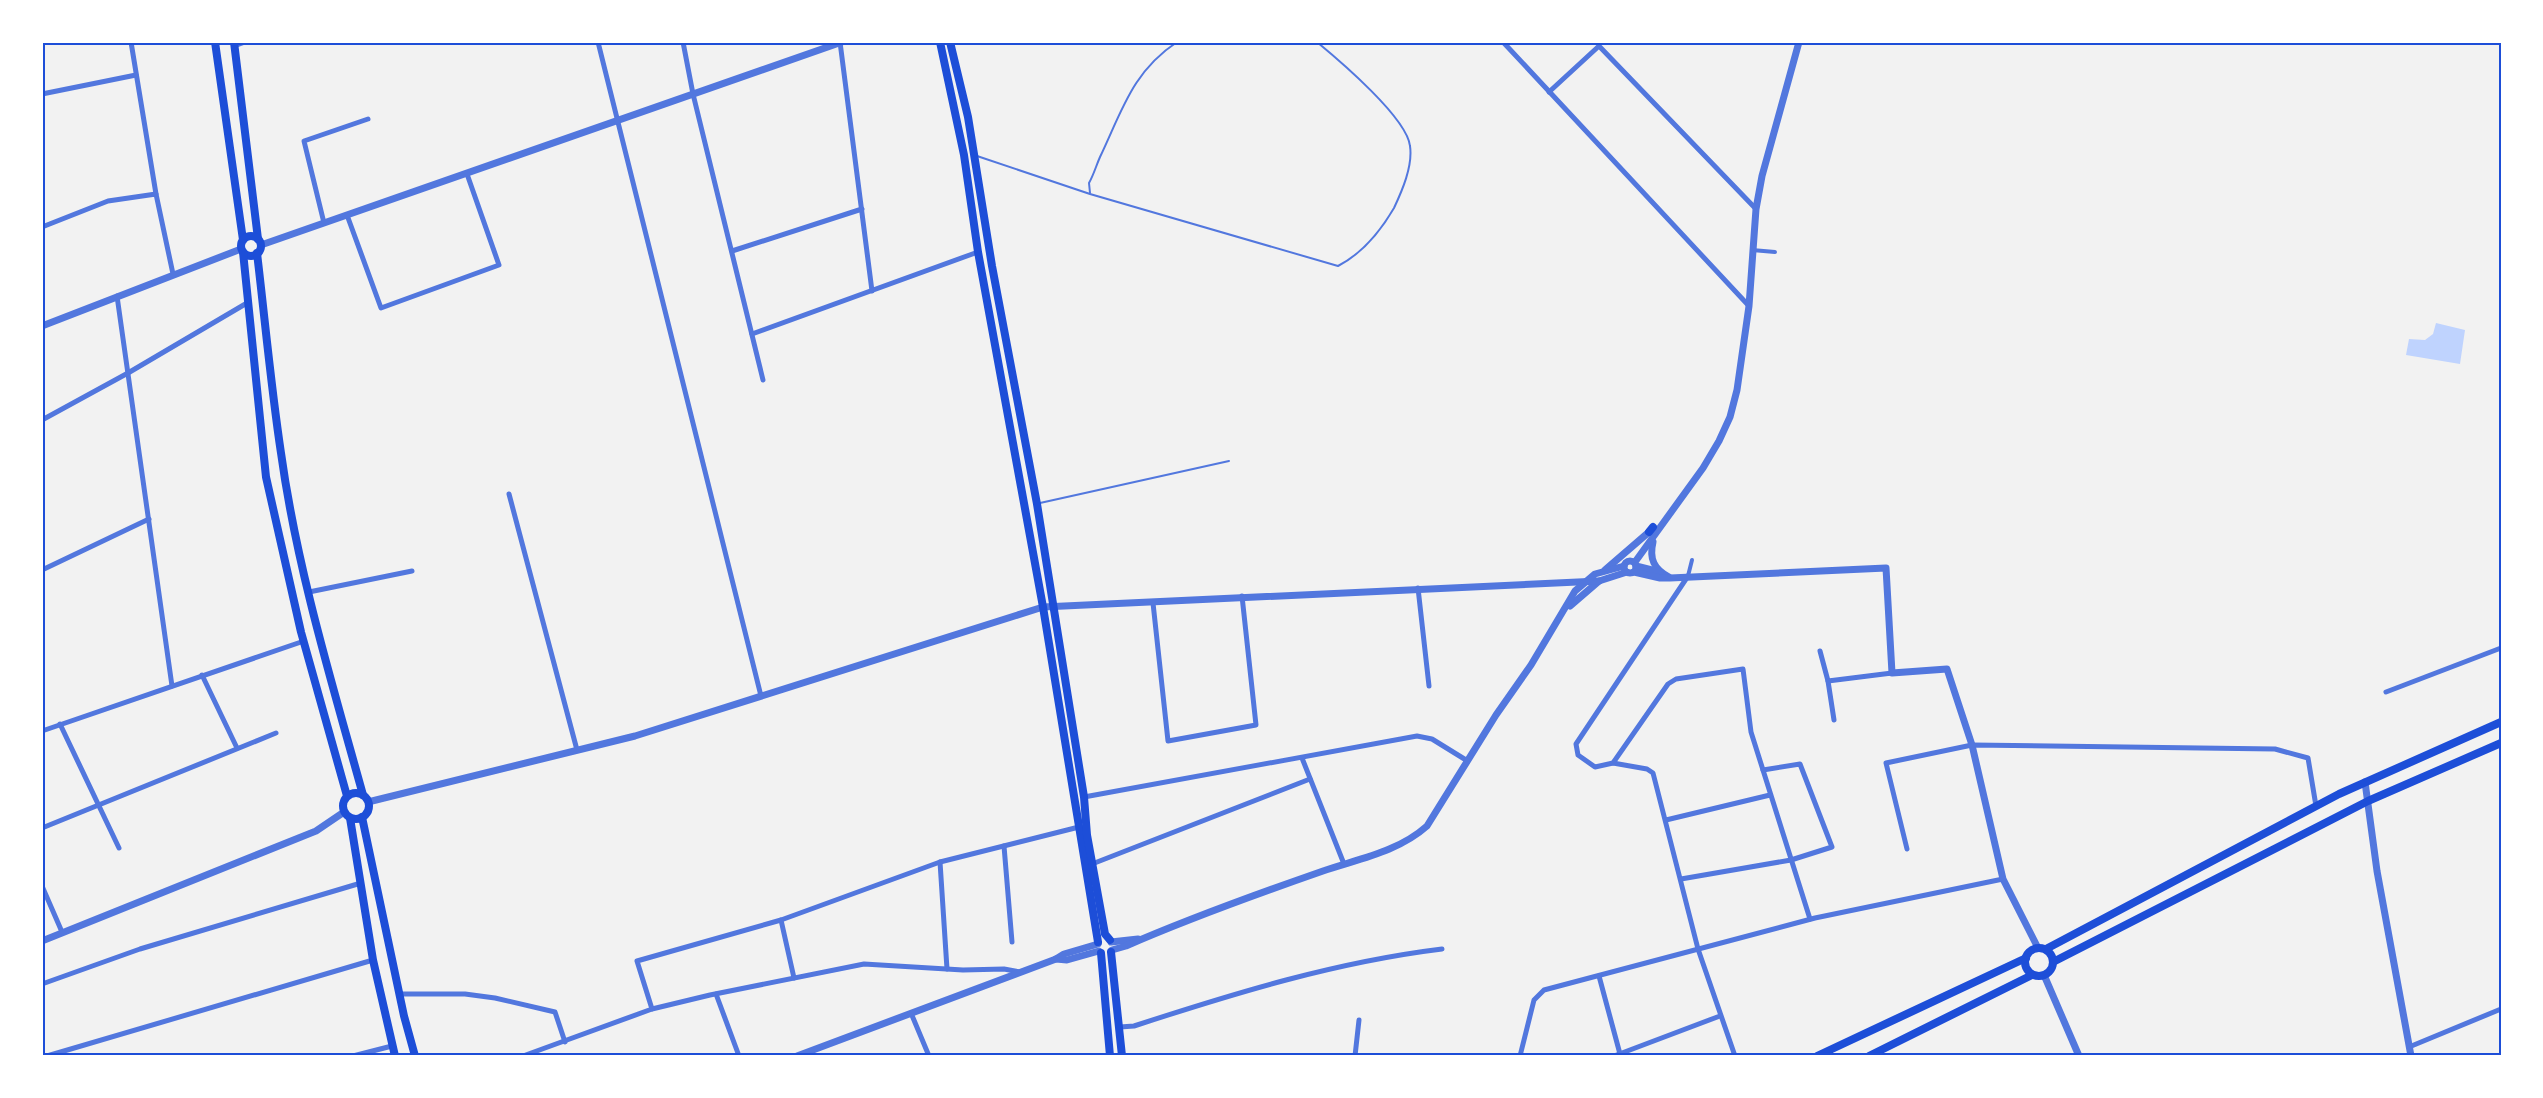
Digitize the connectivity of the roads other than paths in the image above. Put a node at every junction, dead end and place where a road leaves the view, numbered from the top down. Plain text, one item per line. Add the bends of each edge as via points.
1 (131, 42) edge
2 (215, 42) edge
3 (245, 42) edge
4 (598, 42) edge
5 (683, 42) edge
6 (841, 42) edge
7 (940, 42) edge
8 (950, 42) edge
9 (1177, 42) edge
10 (1317, 42) edge
11 (1503, 42) edge
12 (1799, 42) edge
13 (234, 44) edge
14 (136, 75) junction
15 (1549, 92) junction
16 (42, 94) edge
17 (693, 94) junction
18 (368, 119) dead end
19 (619, 121) junction
20 (964, 155) junction
21 (974, 155) junction
22 (467, 174) junction
23 (156, 194) junction
24 (1090, 194) junction
25 (862, 209) junction
26 (1756, 209) junction
27 (347, 215) junction
28 (324, 223) junction
29 (42, 227) edge
30 (243, 240) junction
31 (259, 246) junction
32 (1752, 250) junction
33 (242, 251) junction
34 (732, 251) junction
35 (978, 252) junction
36 (1775, 252) dead end
37 (173, 274) junction
38 (872, 291) junction
39 (117, 296) junction
40 (247, 303) junction
41 (1749, 306) junction
42 (42, 326) edge
43 (752, 334) junction
44 (128, 373) junction
45 (764, 380) dead end
46 (42, 420) edge
47 (1229, 461) dead end
48 (509, 494) dead end
49 (1037, 504) junction
50 (149, 519) junction
51 (1652, 532) junction
52 (1692, 560) dead end
53 (1630, 567) junction
54 (42, 570) edge
55 (412, 571) dead end
56 (1603, 572) junction
57 (1660, 572) junction
58 (1688, 576) junction
59 (1597, 577) junction
60 (1670, 578) junction
61 (1564, 583) junction
62 (1584, 583) junction
63 (1418, 588) junction
64 (309, 592) junction
65 (1242, 596) junction
66 (1153, 603) junction
67 (1053, 606) junction
68 (1043, 607) junction
69 (1562, 614) junction
70 (304, 641) junction
71 (2501, 648) edge
72 (1820, 651) dead end
73 (1892, 673) junction
74 (202, 675) junction
75 (1828, 681) junction
76 (172, 686) junction
77 (1429, 686) dead end
78 (2386, 692) dead end
79 (761, 696) junction
80 (1834, 720) dead end
81 (2501, 722) edge
82 (60, 724) junction
83 (42, 730) edge
84 (276, 733) dead end
85 (2501, 743) edge
86 (1972, 745) junction
87 (237, 748) junction
88 (577, 750) junction
89 (1302, 758) junction
90 (1467, 760) junction
91 (1613, 763) junction
92 (1763, 770) junction
93 (1310, 778) junction
94 (2365, 782) junction
95 (1770, 795) junction
96 (347, 796) junction
97 (1084, 797) junction
98 (365, 799) junction
99 (2368, 801) junction
100 (98, 805) junction
101 (2316, 806) junction
102 (347, 815) junction
103 (362, 817) junction
104 (1666, 820) junction
105 (42, 828) edge
106 (1078, 828) junction
107 (1004, 846) junction
108 (118, 848) dead end
109 (1907, 849) dead end
110 (1791, 860) junction
111 (940, 862) junction
112 (1092, 864) junction
113 (1344, 864) junction
114 (1681, 879) junction
115 (2003, 879) junction
116 (361, 884) junction
117 (42, 886) edge
118 (1810, 919) junction
119 (781, 920) junction
120 (62, 932) junction
121 (42, 941) edge
122 (1012, 942) dead end
123 (1111, 946) junction
124 (1099, 948) junction
125 (2042, 948) junction
126 (1442, 949) dead end
127 (1698, 949) junction
128 (2026, 958) junction
129 (373, 960) junction
130 (2053, 962) junction
131 (947, 969) junction
132 (1021, 972) junction
133 (1599, 975) junction
134 (2032, 975) junction
135 (2044, 975) junction
136 (794, 978) junction
137 (42, 984) edge
138 (399, 994) junction
139 (716, 994) junction
140 (652, 1009) junction
141 (2501, 1009) edge
142 (911, 1013) junction
143 (1720, 1016) junction
144 (1359, 1020) dead end
145 (1120, 1027) junction
146 (565, 1042) junction
147 (392, 1046) junction
148 (2409, 1047) junction
149 (1617, 1055) edge
150 (47, 1056) edge
151 (353, 1056) edge
152 (395, 1056) edge
153 (415, 1056) edge
154 (523, 1056) edge
155 (739, 1056) edge
156 (797, 1056) edge
157 (929, 1056) edge
158 (1110, 1056) edge
159 (1122, 1056) edge
160 (1355, 1056) edge
161 (1520, 1056) edge
162 (1735, 1056) edge
163 (1816, 1056) edge
164 (1869, 1056) edge
165 (2079, 1056) edge
166 (2411, 1056) edge

1 - 14 street
2 - 30 main road
3 - 13 street
4 - 19 street
5 - 17 street
6 - 17 street
6 - 25 street
7 - 20 main road
8 - 21 main road
9 - 24 lane via 1137,79 1089,183
10 - 24 lane via 1382,102 1404,129 1410,145 1407,170 1385,223 1364,249 1348,261 1338,266
11 - 15 street
12 - 26 street
13 - 31 main road
14 - 16 street
14 - 23 street
15 - 26 street via 1599,46
15 - 41 street
17 - 19 street
17 - 34 street
18 - 28 street via 303,141
19 - 22 street
19 - 79 street
20 - 21 lane
20 - 35 main road
21 - 24 lane
21 - 49 main road
22 - 27 street
22 - 27 street via 499,265 381,308
23 - 29 street via 108,201
23 - 37 street
25 - 34 street
25 - 38 street
26 - 32 street
27 - 28 street
28 - 31 street
30 - 31 main road via 248,236
30 - 33 main road
31 - 33 main road via 252,256
31 - 64 main road via 281,454
32 - 36 street
32 - 41 street
33 - 37 street
33 - 40 main road
34 - 43 street
35 - 38 street
35 - 68 main road
37 - 39 street
38 - 43 street
39 - 42 street
39 - 44 street
40 - 44 street
40 - 70 main road via 266,477
41 - 51 street via 1730,417 1703,468
43 - 45 street
44 - 46 street
44 - 50 street
47 - 49 lane
48 - 88 street
49 - 67 main road
50 - 54 street
50 - 76 street
51 - 53 street
51 - 56 street
51 - 57 street via 1651,556
52 - 58 street
53 - 56 street
53 - 57 street
53 - 59 street
53 - 60 street
55 - 64 street
56 - 59 street
57 - 60 street
58 - 60 street
58 - 73 street via 1886,568
58 - 91 street via 1576,744 1578,755 1595,767
59 - 61 street
59 - 62 street
59 - 69 street
61 - 62 street
61 - 63 street
62 - 69 street
63 - 65 street
63 - 77 street
64 - 98 main road
65 - 66 street
65 - 66 street via 1256,724 1168,741
66 - 67 street
67 - 68 street
67 - 97 main road
68 - 79 street
68 - 106 main road
69 - 90 street
70 - 74 street
70 - 96 main road
71 - 78 street
72 - 75 street
73 - 75 street
73 - 86 street via 1947,669
74 - 76 street
74 - 87 street
75 - 80 street
76 - 82 street
79 - 88 street
81 - 94 main road
82 - 83 street
82 - 100 street
84 - 87 street
85 - 99 main road
86 - 101 street via 2275,749 2308,758
86 - 109 street via 1886,763
86 - 115 street
87 - 100 street
88 - 98 street
89 - 90 street via 1417,736 1432,739
89 - 93 street
89 - 97 street
90 - 113 street via 1416,836
91 - 92 street via 1668,684 1676,679 1743,669 1751,732
91 - 104 street via 1653,772
92 - 95 street
92 - 110 street via 1800,764 1832,847
93 - 112 street
93 - 113 street
94 - 99 street
94 - 101 main road
95 - 104 street
95 - 110 street
96 - 98 main road via 355,793
96 - 102 main road via 343,804
97 - 112 main road
98 - 103 main road via 368,811
99 - 130 main road
99 - 148 street
100 - 105 street
100 - 108 street
101 - 125 main road
102 - 103 main road
102 - 116 main road
102 - 120 street via 316,831
103 - 138 main road
104 - 114 street
106 - 107 street
106 - 124 main road
107 - 111 street
107 - 122 street
110 - 114 street
110 - 118 street
111 - 119 street
111 - 131 street
112 - 123 main road via 1105,934
113 - 123 street via 1126,946
114 - 127 street
115 - 118 street
115 - 125 street
116 - 129 main road
116 - 137 street via 140,949
117 - 120 street
118 - 127 street
119 - 136 street
119 - 140 street via 637,961
120 - 121 street
123 - 124 main road
123 - 124 main road via 1105,938
123 - 145 main road
124 - 132 street
124 - 158 main road
125 - 128 main road via 2030,951
125 - 130 main road
126 - 145 street via 1385,956 1241,991 1134,1026
127 - 133 street
127 - 143 street
128 - 134 main road
128 - 163 main road
129 - 147 main road
129 - 150 street
130 - 135 main road
131 - 132 street
131 - 136 street via 864,964
132 - 142 street
133 - 149 street
133 - 161 street via 1544,990 1534,1000
134 - 135 main road
134 - 164 main road
135 - 165 street
136 - 139 street
138 - 146 street via 465,994 555,1012
138 - 153 main road
139 - 140 street
139 - 155 street
140 - 146 street
141 - 148 street
142 - 156 street
142 - 157 street
143 - 149 street
143 - 162 street
144 - 160 street
145 - 159 main road
146 - 154 street
147 - 151 street
147 - 152 main road
148 - 166 street

